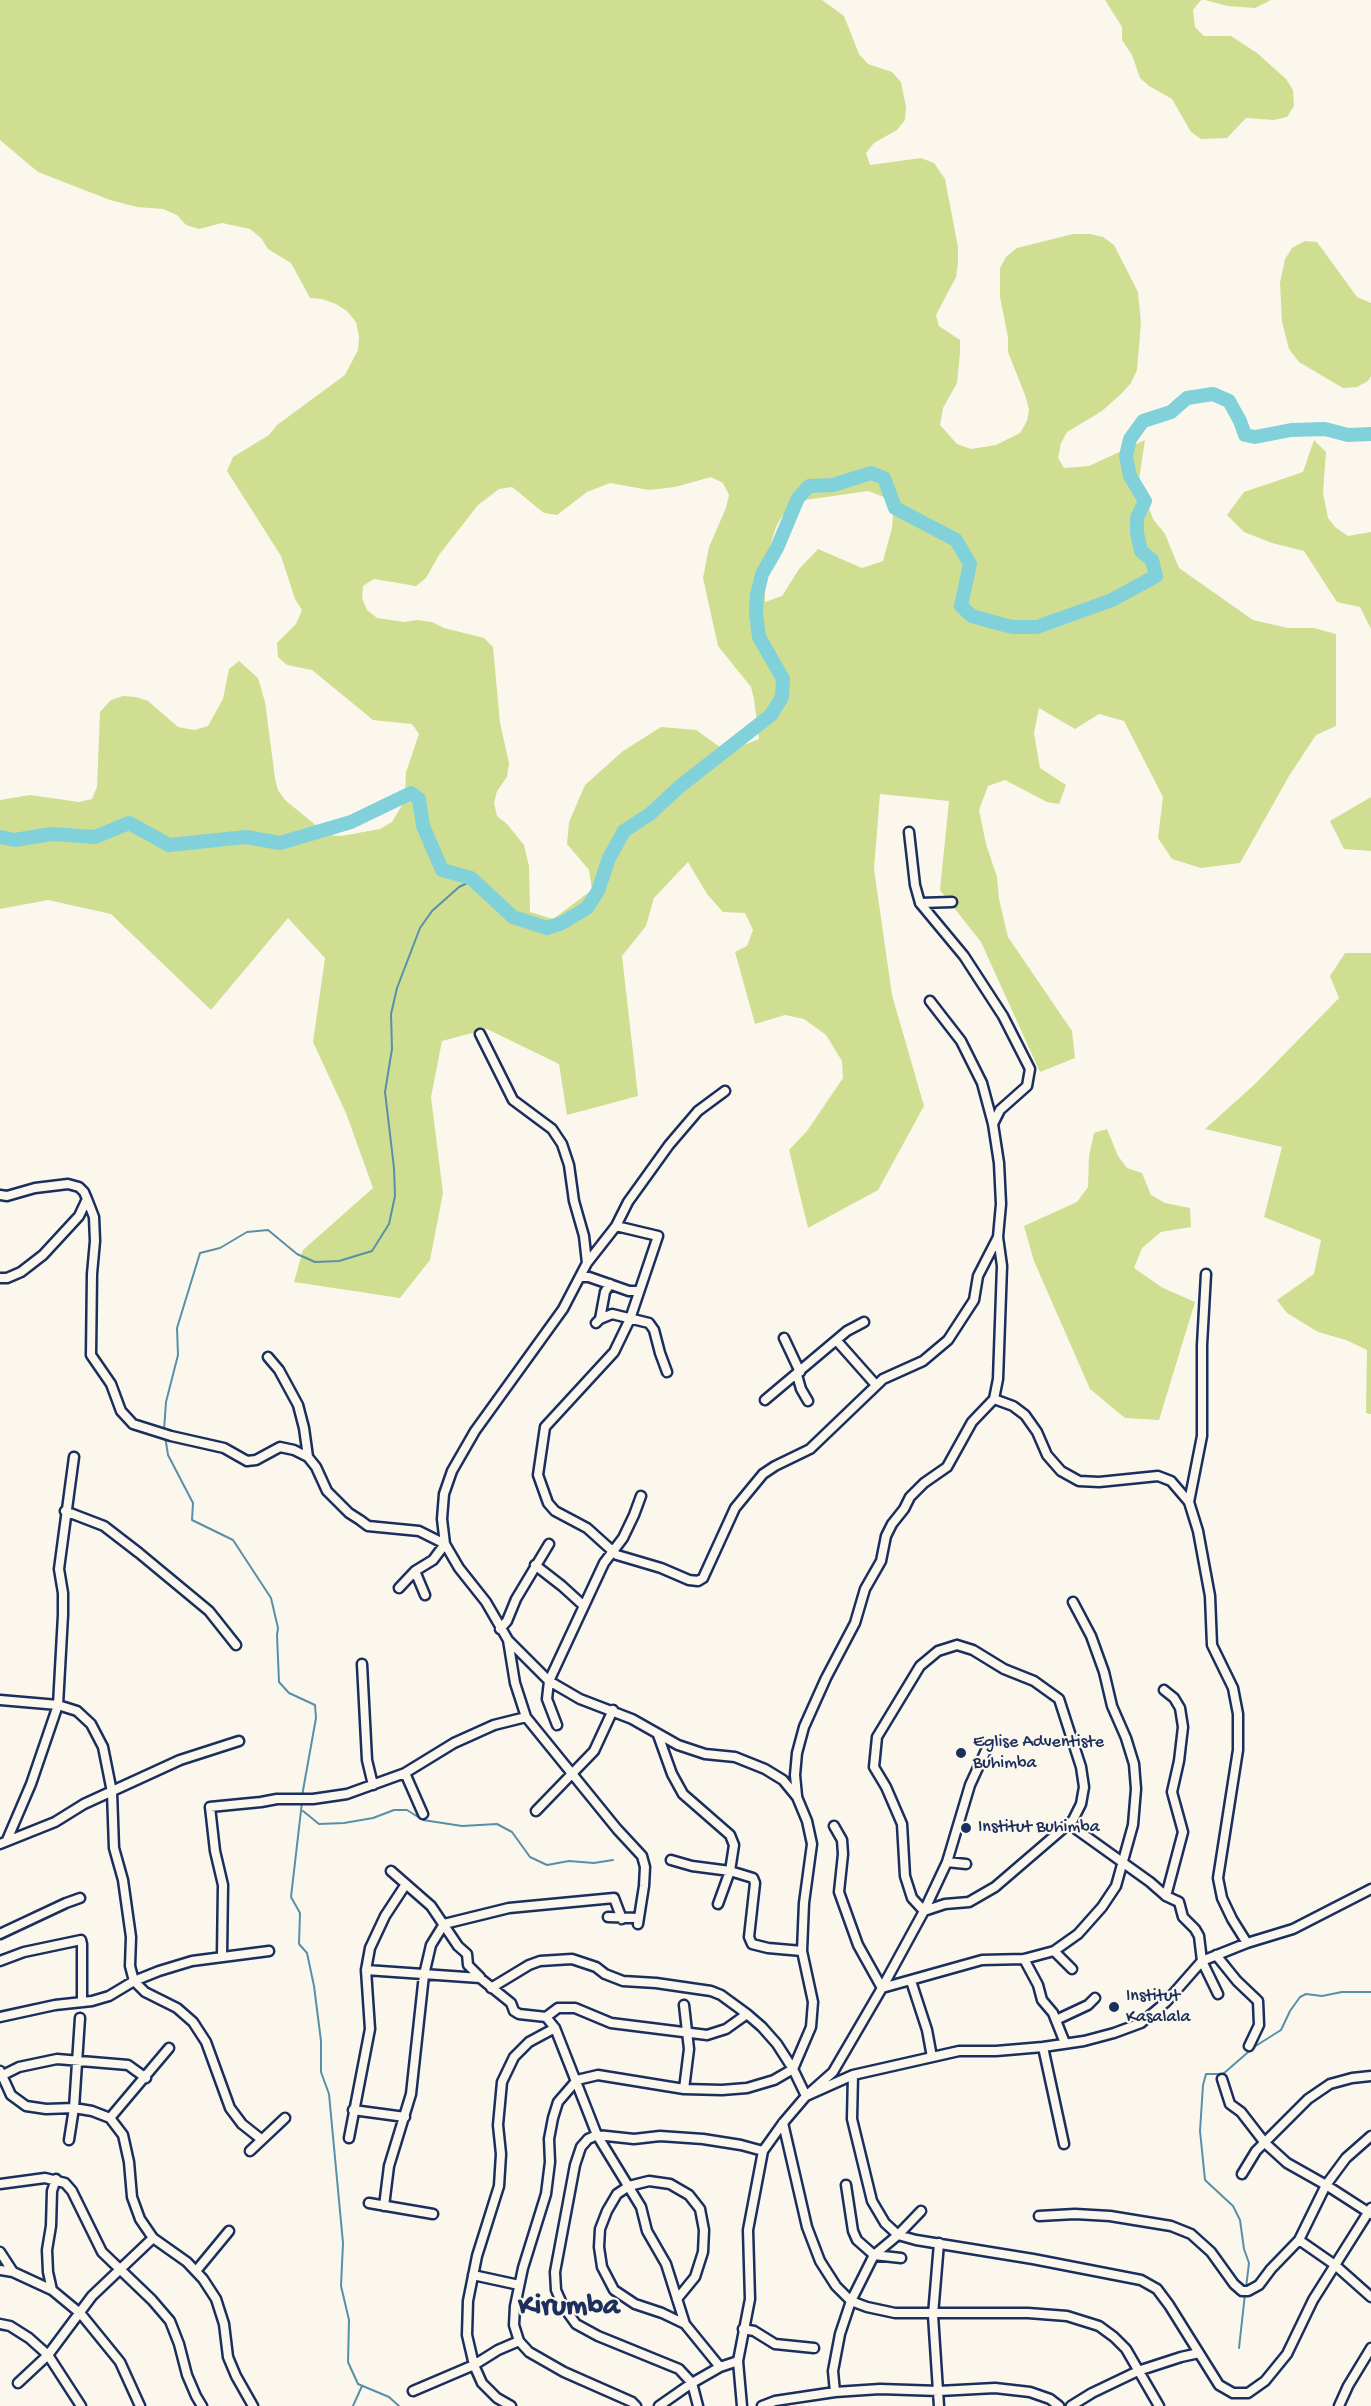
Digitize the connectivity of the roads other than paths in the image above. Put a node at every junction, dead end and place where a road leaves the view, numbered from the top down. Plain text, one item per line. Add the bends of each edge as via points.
1 (909, 832) dead end
2 (952, 902) dead end
3 (920, 903) junction
4 (930, 1001) dead end
5 (480, 1034) dead end
6 (725, 1091) dead end
7 (993, 1124) junction
8 (0, 1195) edge
9 (87, 1199) junction
10 (616, 1226) junction
11 (998, 1237) junction
12 (587, 1263) junction
13 (1206, 1274) dead end
14 (580, 1277) junction
15 (0, 1278) edge
16 (610, 1284) junction
17 (639, 1291) junction
18 (630, 1319) junction
19 (864, 1322) dead end
20 (784, 1338) dead end
21 (837, 1341) junction
22 (268, 1357) dead end
23 (667, 1372) dead end
24 (798, 1374) junction
25 (876, 1385) junction
26 (994, 1399) junction
27 (765, 1400) dead end
28 (808, 1401) dead end
29 (308, 1456) junction
30 (74, 1457) dead end
31 (641, 1496) dead end
32 (1189, 1502) junction
33 (65, 1511) junction
34 (445, 1544) junction
35 (549, 1544) dead end
36 (613, 1552) junction
37 (535, 1565) junction
38 (415, 1571) junction
39 (399, 1588) dead end
40 (425, 1595) dead end
41 (1073, 1602) dead end
42 (584, 1606) junction
43 (500, 1629) junction
44 (508, 1640) junction
45 (236, 1645) dead end
46 (362, 1664) dead end
47 (549, 1681) junction
48 (1164, 1690) dead end
49 (0, 1700) edge
50 (58, 1705) junction
51 (613, 1710) junction
52 (526, 1717) junction
53 (557, 1725) dead end
54 (658, 1734) junction
55 (239, 1741) dead end
56 (988, 1746) dead end
57 (405, 1773) junction
58 (574, 1774) junction
59 (373, 1785) junction
60 (112, 1792) junction
61 (797, 1797) junction
62 (536, 1811) dead end
63 (423, 1814) dead end
64 (1069, 1824) junction
65 (834, 1826) dead end
66 (3, 1842) edge
67 (671, 1860) dead end
68 (947, 1862) junction
69 (1123, 1863) junction
70 (966, 1864) dead end
71 (391, 1871) dead end
72 (730, 1871) junction
73 (406, 1884) junction
74 (1371, 1889) edge
75 (1166, 1896) junction
76 (80, 1898) dead end
77 (718, 1904) dead end
78 (924, 1911) junction
79 (608, 1917) dead end
80 (622, 1919) junction
81 (444, 1924) junction
82 (0, 1934) edge
83 (1247, 1942) junction
84 (269, 1951) dead end
85 (802, 1951) junction
86 (1054, 1951) junction
87 (1216, 1955) junction
88 (222, 1956) junction
89 (1024, 1959) junction
90 (0, 1961) edge
91 (1202, 1961) junction
92 (1072, 1969) dead end
93 (366, 1970) junction
94 (424, 1975) junction
95 (480, 1978) junction
96 (134, 1981) junction
97 (912, 1982) junction
98 (491, 1988) junction
99 (882, 1989) junction
100 (1218, 1994) dead end
101 (1095, 1998) dead end
102 (82, 2002) junction
103 (684, 2005) dead end
104 (747, 2014) junction
105 (0, 2017) edge
106 (546, 2017) junction
107 (80, 2018) dead end
108 (1056, 2020) junction
109 (555, 2028) junction
110 (687, 2034) junction
111 (1065, 2043) junction
112 (1249, 2046) dead end
113 (1043, 2047) junction
114 (169, 2048) dead end
115 (932, 2057) junction
116 (78, 2060) junction
117 (793, 2069) junction
118 (1, 2074) edge
119 (853, 2075) junction
120 (1371, 2076) edge
121 (146, 2078) junction
122 (1222, 2079) dead end
123 (577, 2080) junction
124 (684, 2089) junction
125 (806, 2096) junction
126 (74, 2108) junction
127 (352, 2110) junction
128 (405, 2116) junction
129 (110, 2118) junction
130 (285, 2118) dead end
131 (783, 2123) junction
132 (597, 2136) junction
133 (1371, 2136) edge
134 (349, 2138) dead end
135 (261, 2139) junction
136 (69, 2140) dead end
137 (1264, 2143) junction
138 (1064, 2144) dead end
139 (250, 2151) dead end
140 (763, 2151) junction
141 (1242, 2174) dead end
142 (56, 2179) junction
143 (0, 2184) edge
144 (846, 2185) dead end
145 (1326, 2185) junction
146 (629, 2186) junction
147 (369, 2203) dead end
148 (384, 2206) junction
149 (921, 2211) dead end
150 (1370, 2212) edge
151 (432, 2214) dead end
152 (1039, 2217) dead end
153 (229, 2231) dead end
154 (898, 2235) junction
155 (153, 2238) junction
156 (1299, 2240) junction
157 (939, 2243) junction
158 (0, 2252) edge
159 (874, 2255) junction
160 (900, 2258) dead end
161 (1335, 2265) junction
162 (0, 2270) edge
163 (120, 2270) junction
164 (196, 2271) junction
165 (13, 2272) junction
166 (473, 2275) junction
167 (519, 2285) junction
168 (52, 2290) junction
169 (1371, 2297) edge
170 (677, 2299) junction
171 (850, 2301) junction
172 (81, 2314) junction
173 (933, 2315) junction
174 (0, 2324) edge
175 (685, 2324) junction
176 (743, 2329) junction
177 (519, 2341) junction
178 (814, 2348) dead end
179 (1371, 2348) edge
180 (1200, 2353) junction
181 (48, 2355) junction
182 (738, 2361) junction
183 (474, 2365) junction
184 (720, 2367) junction
185 (1138, 2371) junction
186 (692, 2383) junction
187 (18, 2384) dead end
188 (412, 2391) dead end
189 (939, 2391) junction
190 (835, 2392) junction
191 (81, 2406) edge
192 (140, 2406) edge
193 (202, 2406) edge
194 (253, 2406) edge
195 (511, 2406) edge
196 (636, 2406) edge
197 (659, 2406) edge
198 (698, 2406) edge
199 (741, 2406) edge
200 (762, 2406) edge
201 (939, 2406) edge
202 (1059, 2406) edge
203 (1071, 2406) edge
204 (1159, 2406) edge
205 (1339, 2406) edge

1 - 3 street
2 - 3 street
3 - 7 street via 964,956 1030,1069 1027,1086 1000,1110
4 - 7 street via 961,1041 982,1083
5 - 12 street via 513,1100 552,1129 562,1144
6 - 10 street via 698,1111 669,1145 628,1202
7 - 11 street via 1001,1204
8 - 9 street via 68,1184 79,1187
9 - 15 street via 79,1216 43,1255 21,1272
9 - 29 street via 94,1217 95,1241 91,1355 111,1384 121,1411 134,1424 224,1448 247,1461 280,1447
10 - 12 street
10 - 17 street via 658,1236
11 - 25 street via 978,1276 971,1306 948,1340 923,1361
11 - 26 street via 1002,1266 1001,1350
12 - 14 street
13 - 32 street via 1202,1436
14 - 16 street
14 - 34 street via 556,1318 475,1431 452,1472 444,1494
16 - 17 street
16 - 18 street via 598,1321 612,1314
17 - 18 street
18 - 23 street via 652,1325
18 - 36 street via 614,1352 545,1427 538,1475 555,1511 587,1528
19 - 21 street
20 - 24 street
21 - 24 street
21 - 25 street
22 - 29 street via 298,1405
24 - 27 street
24 - 28 street
25 - 36 street via 810,1449 763,1474 743,1496 704,1578 689,1580
26 - 32 street via 1025,1415 1047,1455 1070,1476 1099,1482 1158,1476 1172,1481
26 - 61 street via 972,1422 948,1467 910,1497 891,1524 881,1561 869,1581 855,1623 804,1727 797,1753
29 - 34 street via 327,1491 368,1526 419,1531
30 - 33 street
31 - 36 street
32 - 83 street via 1210,1596 1212,1645 1233,1688 1238,1714 1238,1750 1218,1878 1222,1899
33 - 45 street via 104,1526 139,1553 209,1611
33 - 50 street via 59,1569 63,1604
34 - 38 street via 433,1560
34 - 43 street
35 - 37 street
36 - 42 street
37 - 42 street
37 - 43 street
38 - 39 street
38 - 40 street
41 - 69 street via 1104,1672 1134,1764 1133,1825
42 - 47 street
43 - 44 street
44 - 47 street
44 - 52 street
46 - 59 street via 367,1760
47 - 51 street via 580,1699
47 - 53 street via 548,1699
48 - 75 street via 1180,1708 1183,1727 1172,1792 1183,1832
49 - 50 street
50 - 60 street via 77,1712 91,1724 103,1747
50 - 66 street via 31,1784
51 - 54 street
51 - 58 street via 594,1751
52 - 57 street via 494,1725 454,1743
52 - 58 street
54 - 61 street via 705,1754 735,1757 765,1769 783,1780
54 - 72 street via 683,1794 730,1835 734,1845
55 - 60 street via 180,1760
56 - 68 street via 970,1785
57 - 59 street
57 - 63 street
58 - 62 street
58 - 80 street via 642,1856 645,1867 638,1921
59 - 88 street via 347,1794 210,1807 224,1885
60 - 66 street via 55,1822
60 - 96 street via 114,1848 123,1880
61 - 85 street via 812,1844
64 - 69 street
64 - 78 street via 995,1887 969,1902
64 - 78 street via 1081,1804 1084,1787 1059,1700 1034,1681 973,1650 957,1645 938,1652 920,1666 889,1714 877,1737 874,1767 902,1824 905,1876 912,1898
65 - 99 street via 842,1840 839,1892 858,1945
67 - 72 street
68 - 70 street
68 - 78 street
69 - 75 street
69 - 86 street via 1116,1886 1102,1907 1078,1934
71 - 73 street
72 - 77 street
72 - 85 street via 753,1878 755,1883 749,1928 752,1944
73 - 81 street
73 - 93 street via 375,1935
74 - 83 street via 1293,1929
75 - 91 street via 1179,1902 1183,1917 1196,1929
76 - 82 street
78 - 99 street
79 - 80 street
80 - 81 street via 614,1898 509,1908
81 - 94 street via 431,1945
81 - 95 street
83 - 87 street
84 - 88 street
85 - 117 street via 813,2002 811,2027
86 - 89 street
86 - 92 street
87 - 91 street
87 - 112 street via 1258,2001 1259,2025
88 - 96 street via 192,1961
89 - 97 street via 982,1960
89 - 108 street via 1042,2000
90 - 102 street via 81,1940
91 - 100 street
91 - 111 street via 1166,2002 1141,2023
93 - 94 street
93 - 127 street via 370,2029
94 - 95 street
94 - 128 street via 414,2072
95 - 98 street
96 - 102 street via 109,1996
96 - 135 street via 193,2022 206,2042 230,2108
97 - 99 street
97 - 115 street
98 - 104 street via 535,1963 572,1959 623,1981 721,1995
98 - 106 street via 519,2014
99 - 125 street via 833,2072
101 - 108 street
102 - 105 street
103 - 110 street
104 - 110 street via 718,2033
104 - 117 street via 777,2044
106 - 109 street
106 - 110 street via 558,2008 575,2008 611,2023
107 - 116 street
108 - 111 street
109 - 123 street
109 - 166 street via 529,2042 514,2057 502,2082 499,2186
110 - 124 street
111 - 113 street
113 - 115 street via 959,2051
113 - 138 street
114 - 121 street
115 - 119 street
116 - 118 street via 39,2062
116 - 121 street via 128,2066
116 - 126 street
117 - 124 street via 747,2088
117 - 125 street
118 - 126 street via 11,2095 26,2106
119 - 125 street
119 - 154 street via 852,2119 872,2201 885,2223
120 - 137 street via 1330,2084 1308,2099
121 - 129 street
122 - 137 street via 1230,2103
123 - 124 street via 598,2075
123 - 132 street
123 - 167 street via 558,2102 553,2118 546,2194
125 - 131 street
126 - 129 street
126 - 136 street
127 - 128 street
127 - 134 street
128 - 148 street via 389,2166
129 - 155 street via 123,2135 132,2197
130 - 135 street
131 - 140 street
131 - 171 street via 807,2227 820,2261
132 - 140 street via 703,2139
132 - 146 street
132 - 186 street via 581,2147 575,2165 555,2272 562,2306 576,2324 679,2369
133 - 145 street via 1346,2158
135 - 139 street
137 - 141 street
137 - 145 street via 1287,2163
140 - 176 street via 748,2230 750,2299
142 - 143 street
142 - 163 street via 72,2191 102,2252
142 - 168 street via 51,2191 47,2250
144 - 159 street via 853,2231
145 - 150 street
145 - 156 street
146 - 170 street via 641,2207 647,2231 666,2264
146 - 170 street via 649,2181 670,2184 689,2195 700,2209 703,2252 695,2277
146 - 175 street via 617,2194 600,2229 602,2267 614,2290 635,2304
147 - 148 street
148 - 151 street
149 - 154 street
150 - 161 street
152 - 156 street via 1110,2216 1171,2226 1198,2240 1234,2284 1245,2291 1260,2285
153 - 164 street
154 - 157 street
154 - 159 street
155 - 163 street
155 - 164 street
156 - 161 street
157 - 173 street
157 - 180 street via 1141,2280 1157,2289 1170,2305
158 - 165 street
159 - 160 street
159 - 171 street
161 - 169 street
161 - 180 street via 1287,2354 1265,2381 1248,2393 1233,2393 1220,2385
162 - 165 street
163 - 172 street
163 - 193 street via 170,2321 187,2375
164 - 194 street via 216,2299 228,2357
165 - 168 street
166 - 167 street
166 - 183 street via 467,2336
167 - 177 street via 514,2325
168 - 172 street
170 - 175 street
171 - 173 street via 895,2313
171 - 190 street via 832,2371
172 - 181 street
172 - 192 street via 120,2362
173 - 185 street via 1067,2316 1099,2326 1114,2337
173 - 189 street
174 - 181 street via 29,2338
175 - 184 street
176 - 178 street via 782,2346
176 - 182 street
177 - 183 street
177 - 196 street via 529,2352 564,2372
179 - 205 street
180 - 185 street
181 - 187 street
181 - 191 street
182 - 184 street
182 - 199 street
183 - 188 street
183 - 195 street via 482,2383
184 - 186 street
185 - 203 street
185 - 204 street
186 - 197 street
186 - 198 street
189 - 190 street
189 - 201 street
189 - 202 street via 995,2388 1030,2392
190 - 200 street via 775,2400

